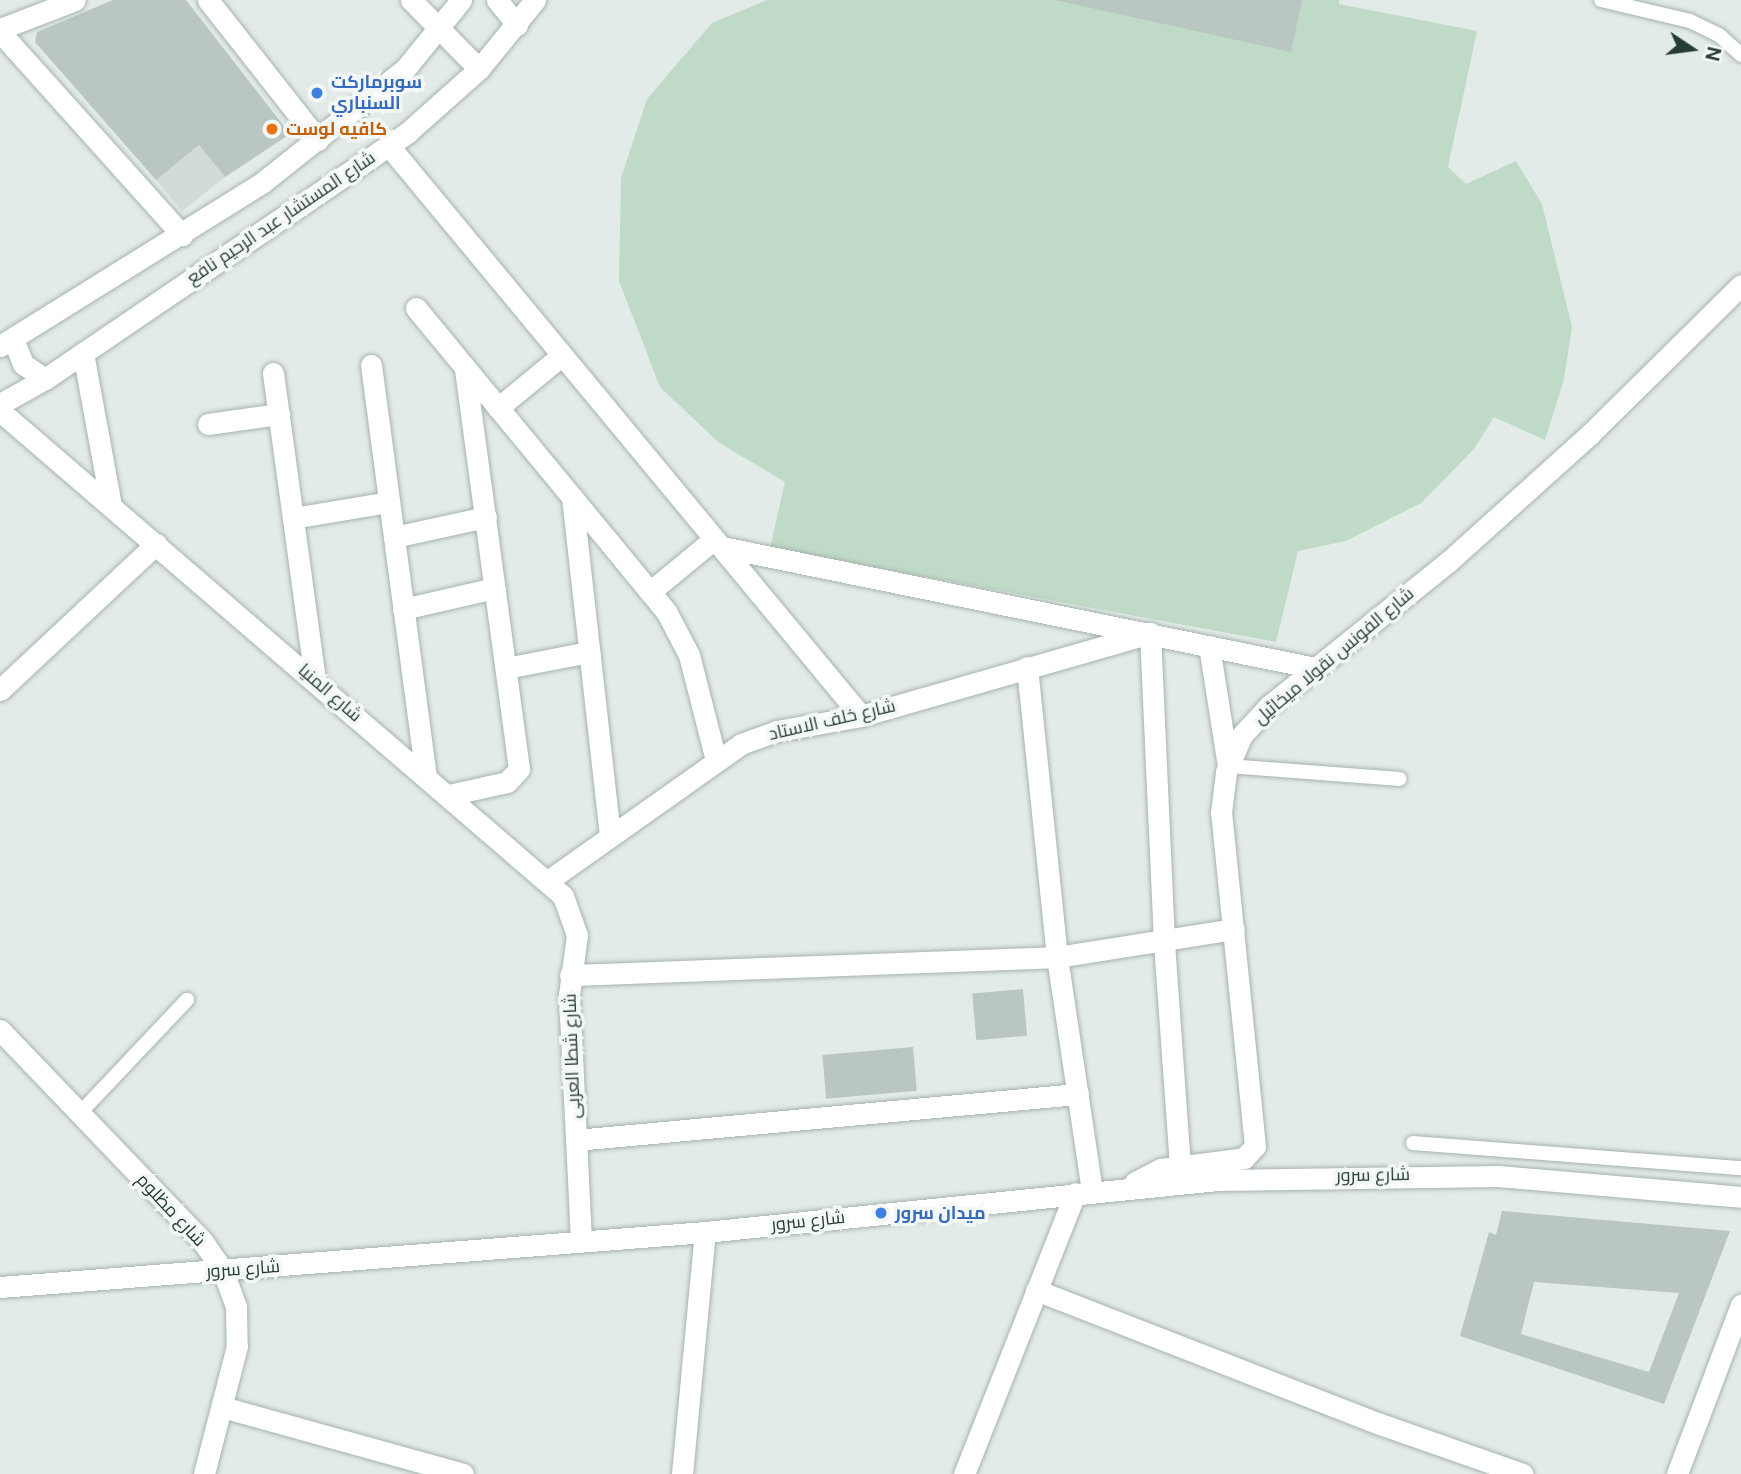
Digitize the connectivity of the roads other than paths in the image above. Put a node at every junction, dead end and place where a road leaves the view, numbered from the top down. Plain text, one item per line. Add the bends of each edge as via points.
1 (75, 0) edge
2 (208, 0) edge
3 (411, 0) edge
4 (461, 0) edge
5 (497, 0) edge
6 (535, 0) edge
7 (1601, 0) edge
8 (517, 25) junction
9 (0, 30) edge
10 (437, 31) junction
11 (1741, 55) edge
12 (480, 69) junction
13 (318, 139) junction
14 (388, 146) junction
15 (181, 236) junction
16 (1741, 285) edge
17 (416, 308) dead end
18 (5, 339) edge
19 (83, 353) junction
20 (562, 355) junction
21 (371, 365) dead end
22 (466, 368) junction
23 (273, 373) dead end
24 (45, 379) junction
25 (0, 404) edge
26 (498, 408) junction
27 (0, 411) edge
28 (279, 414) junction
29 (208, 424) dead end
30 (572, 497) junction
31 (389, 502) junction
32 (111, 506) junction
33 (486, 517) junction
34 (293, 518) junction
35 (394, 537) junction
36 (718, 543) junction
37 (156, 544) junction
38 (495, 589) junction
39 (650, 592) junction
40 (403, 609) junction
41 (1150, 633) junction
42 (1209, 646) junction
43 (589, 652) junction
44 (1027, 667) junction
45 (506, 668) junction
46 (1315, 668) junction
47 (315, 680) junction
48 (0, 683) edge
49 (0, 690) edge
50 (861, 716) junction
51 (716, 760) junction
52 (1228, 766) junction
53 (426, 775) junction
54 (1400, 779) dead end
55 (449, 795) junction
56 (610, 836) junction
57 (549, 880) junction
58 (1234, 929) junction
59 (1164, 943) junction
60 (1057, 957) junction
61 (570, 975) junction
62 (187, 1000) dead end
63 (0, 1030) edge
64 (1078, 1094) junction
65 (80, 1113) junction
66 (576, 1140) junction
67 (1413, 1143) dead end
68 (1180, 1166) junction
69 (1741, 1168) edge
70 (1217, 1170) junction
71 (1128, 1187) junction
72 (1084, 1192) junction
73 (1741, 1197) edge
74 (705, 1231) junction
75 (581, 1241) junction
76 (223, 1271) junction
77 (0, 1287) edge
78 (1036, 1290) junction
79 (1741, 1305) edge
80 (222, 1407) junction
81 (204, 1474) edge
82 (463, 1474) edge
83 (681, 1474) edge
84 (964, 1474) edge
85 (1523, 1474) edge
86 (1677, 1474) edge

1 - 9 street
2 - 13 street
3 - 10 street
4 - 10 street
5 - 8 street
6 - 8 street, شارع المستشار عبد الرحيم نافع
7 - 11 lane via 1690,21 1719,35
8 - 12 street, شارع المستشار عبد الرحيم نافع
9 - 15 street
10 - 12 street
10 - 13 street via 405,69
12 - 14 street, شارع المستشار عبد الرحيم نافع
13 - 15 street
14 - 19 street, شارع المستشار عبد الرحيم نافع
14 - 20 street
15 - 18 street
16 - 46 street, شارع الفونس نقولا ميخائيل via 1448,562
17 - 22 street
18 - 24 street via 23,364
19 - 24 street, شارع المستشار عبد الرحيم نافع
19 - 32 street
20 - 26 street
20 - 36 street
21 - 31 street
22 - 26 street
22 - 33 street
23 - 28 street
24 - 25 street, شارع المستشار عبد الرحيم نافع
26 - 30 street
27 - 32 street, شارع المنيا
28 - 29 street
28 - 34 street
30 - 39 street
30 - 43 street
31 - 34 street
31 - 35 street
32 - 37 street, شارع المنيا
33 - 35 street
33 - 38 street
34 - 47 street
35 - 40 street
36 - 39 street
36 - 41 street
36 - 50 street
37 - 47 street, شارع المنيا
37 - 49 street
38 - 40 street
38 - 45 street
39 - 51 street via 689,655
40 - 53 street
41 - 42 street
41 - 44 street, شارع خلف الاستاد
41 - 59 street
42 - 46 street
42 - 52 street
43 - 45 street
43 - 56 street
44 - 50 street, شارع خلف الاستاد
44 - 60 street
45 - 55 street via 519,769 506,782
46 - 52 street, شارع الفونس نقولا ميخائيل via 1255,719
47 - 53 street, شارع المنيا
48 - 49 street
50 - 51 street, شارع خلف الاستاد via 777,731
51 - 56 street, شارع خلف الاستاد
52 - 54 lane
52 - 58 street, شارع الفونس نقولا ميخائيل via 1221,813
53 - 55 street, شارع المنيا
55 - 57 street, شارع المنيا
56 - 57 street, شارع خلف الاستاد
57 - 61 street, شارع شطا العربى via 572,914 576,945
58 - 59 street
58 - 70 street, شارع الفونس نقولا ميخائيل via 1257,1138 1244,1158
59 - 60 street
59 - 68 street
60 - 61 street
60 - 64 street
61 - 66 street, شارع شطا العربى
62 - 65 lane
63 - 65 street, شارع مظلوم
64 - 66 street
64 - 72 street
65 - 76 street, شارع مظلوم via 203,1242
66 - 75 street, شارع شطا العربى
67 - 69 lane
68 - 70 street, شارع الفونس نقولا ميخائيل
68 - 71 street, شارع الفونس نقولا ميخائيل via 1161,1169
70 - 71 street, شارع سرور
70 - 73 street, شارع سرور via 1498,1176
71 - 72 street, شارع سرور
72 - 74 street, شارع سرور
72 - 78 street
74 - 75 street, شارع سرور
74 - 83 street
75 - 76 street, شارع سرور
76 - 77 street, شارع سرور
76 - 80 street, شارع مظلوم via 236,1307 237,1346
78 - 84 street
78 - 85 street via 1380,1424
79 - 86 street
80 - 81 street, شارع مظلوم
80 - 82 street

